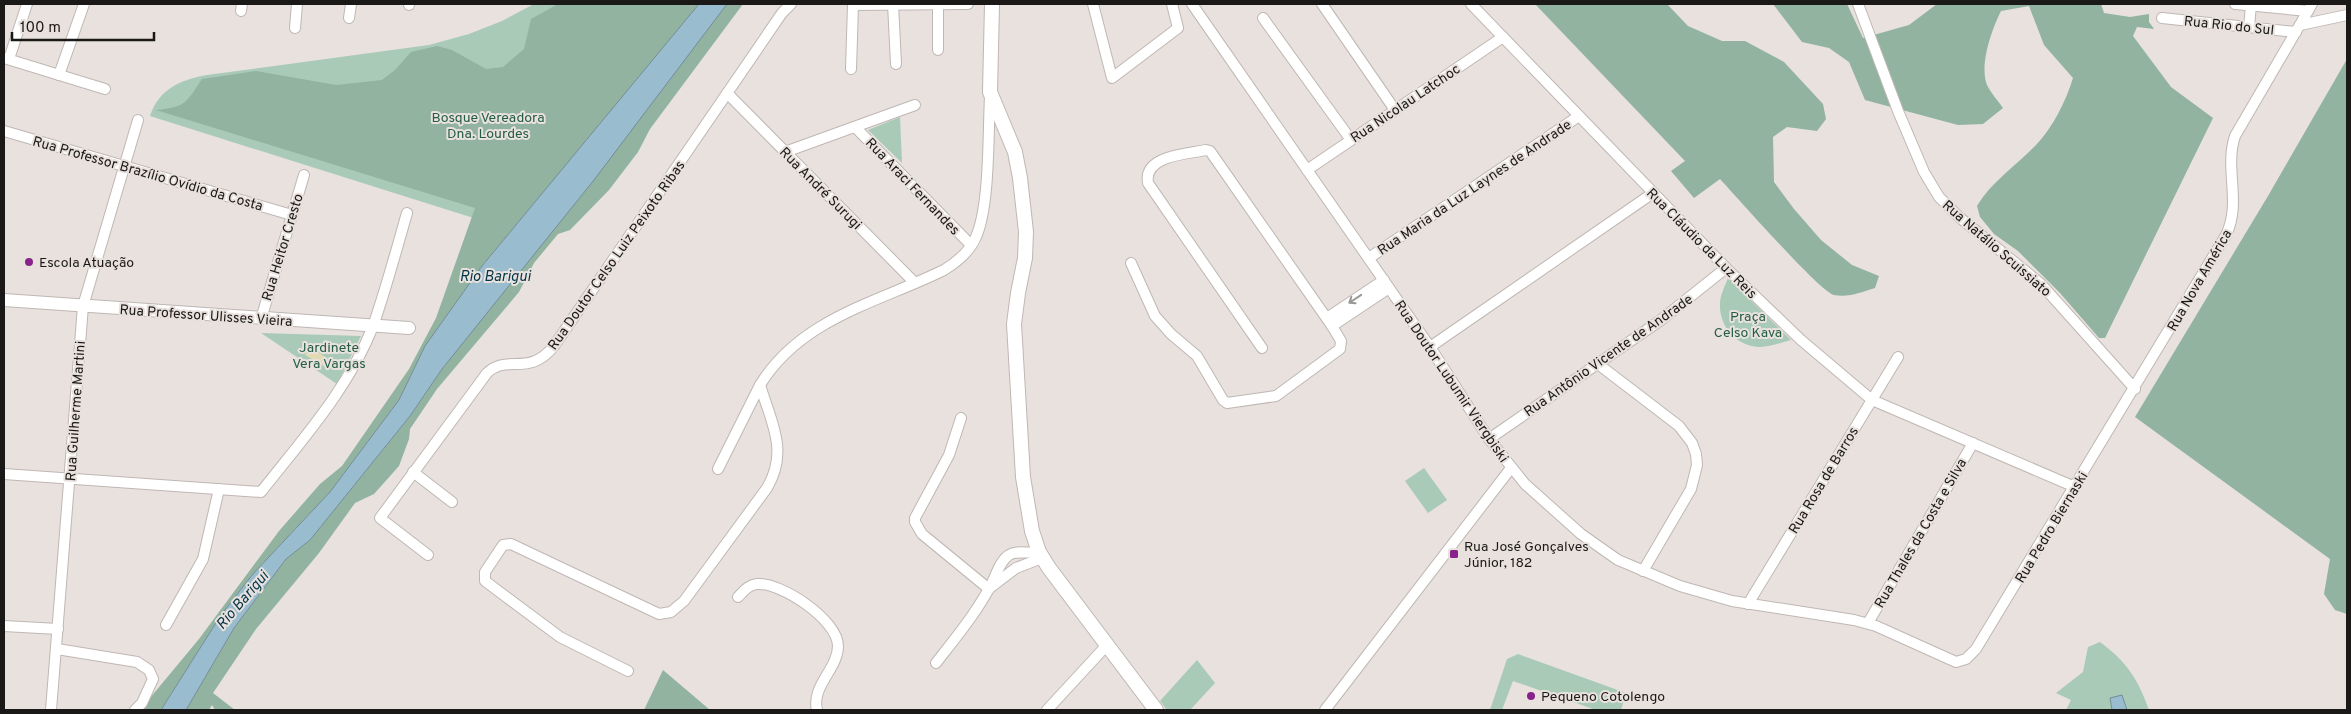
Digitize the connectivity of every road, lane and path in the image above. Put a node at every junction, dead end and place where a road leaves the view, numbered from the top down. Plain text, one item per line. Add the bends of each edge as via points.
1 (27, 4) edge
2 (84, 4) edge
3 (297, 4) edge
4 (351, 4) edge
5 (791, 4) edge
6 (893, 4) edge
7 (938, 4) edge
8 (968, 4) edge
9 (992, 4) edge
10 (1093, 4) edge
11 (1172, 4) edge
12 (1192, 4) edge
13 (1322, 4) edge
14 (1471, 4) edge
15 (1858, 4) edge
16 (2235, 4) edge
17 (853, 5) edge
18 (2251, 5) junction
19 (2310, 7) edge
20 (2347, 15) edge
21 (350, 18) dead end
22 (1264, 18) dead end
23 (2162, 18) dead end
24 (2249, 27) junction
25 (295, 28) dead end
26 (2298, 28) junction
27 (1503, 36) junction
28 (938, 50) dead end
29 (6, 58) edge
30 (896, 64) dead end
31 (851, 69) dead end
32 (60, 75) junction
33 (105, 89) dead end
34 (990, 92) junction
35 (727, 93) junction
36 (915, 105) dead end
37 (1395, 110) junction
38 (1579, 116) junction
39 (138, 120) dead end
40 (855, 127) junction
41 (4, 131) edge
42 (1352, 140) junction
43 (785, 152) junction
44 (124, 168) junction
45 (1308, 170) junction
46 (304, 175) dead end
47 (1653, 193) junction
48 (407, 213) dead end
49 (292, 215) junction
50 (971, 245) junction
51 (1369, 258) junction
52 (1131, 263) dead end
53 (1726, 268) junction
54 (915, 283) junction
55 (1387, 284) junction
56 (4, 300) edge
57 (82, 306) junction
58 (261, 319) junction
59 (1330, 322) junction
60 (372, 327) junction
61 (409, 328) dead end
62 (1430, 347) junction
63 (1262, 348) dead end
64 (1898, 357) dead end
65 (1598, 364) junction
66 (760, 385) junction
67 (2135, 389) junction
68 (1872, 400) junction
69 (961, 418) dead end
70 (1489, 439) junction
71 (1972, 443) junction
72 (1511, 468) junction
73 (718, 469) dead end
74 (413, 472) junction
75 (4, 474) edge
76 (71, 479) junction
77 (2075, 487) junction
78 (219, 489) junction
79 (452, 502) dead end
80 (428, 555) dead end
81 (1040, 555) junction
82 (1643, 571) junction
83 (989, 589) junction
84 (738, 597) dead end
85 (1748, 604) junction
86 (1868, 623) junction
87 (166, 625) dead end
88 (4, 626) edge
89 (58, 629) junction
90 (1107, 645) junction
91 (57, 649) junction
92 (1961, 661) joint
93 (936, 663) dead end
94 (628, 671) dead end
95 (51, 710) edge
96 (135, 710) edge
97 (817, 710) edge
98 (1047, 710) edge
99 (1156, 710) edge
100 (1325, 710) edge

1 - 29 street
2 - 32 street
3 - 25 street
4 - 21 street
5 - 35 street, Rua Doutor Celso Luiz Peixoto Ribas
6 - 7 street
6 - 17 street
6 - 30 street
7 - 8 street
7 - 28 street
9 - 34 main road
10 - 11 street via 1112,78 1178,28
12 - 45 street, Rua Doutor Lubumir Viergbiski
13 - 37 street
14 - 27 street, Rua Cláudio da Luz Reis
15 - 67 street, Rua Natálio Scuissiato via 1903,125 1939,197 2041,284
16 - 18 street, Rua Rio do Sul
17 - 31 street
18 - 19 street, Rua Rio do Sul
18 - 24 street
19 - 26 street, Rua Nova América
20 - 26 street, Rua Rio do Sul
22 - 42 street
23 - 24 street, Rua Rio do Sul
24 - 26 street, Rua Rio do Sul
26 - 67 street, Rua Nova América via 2232,144 2235,206 2231,226
27 - 37 street, Rua Nicolau Latchoc
27 - 38 street, Rua Cláudio da Luz Reis
29 - 32 street
32 - 33 street
34 - 50 street via 983,210 979,230
34 - 81 main road via 1015,152 1020,178 1026,244 1016,308 1016,372 1026,495
35 - 43 street, Rua André Surugi
35 - 74 street, Rua Doutor Celso Luiz Peixoto Ribas via 550,351 538,362 492,369
36 - 40 street
37 - 42 street, Rua Nicolau Latchoc
38 - 47 street, Rua Cláudio da Luz Reis
38 - 51 street, Rua Maria da Luz Laynes de Andrade
39 - 44 street, Rua Guilherme Martini
40 - 43 street
40 - 50 street, Rua Araci Fernandes
41 - 44 street, Rua Professor Brazílio Ovídio da Costa
42 - 45 street, Rua Nicolau Latchoc
43 - 54 street, Rua André Surugi
44 - 49 street, Rua Professor Brazílio Ovídio da Costa
44 - 57 street, Rua Guilherme Martini
45 - 51 street, Rua Doutor Lubumir Viergbiski
46 - 49 street, Rua Heitor Cresto
47 - 53 street, Rua Cláudio da Luz Reis
47 - 62 street
48 - 60 street
49 - 58 street, Rua Heitor Cresto
50 - 54 street via 953,265
51 - 55 street, Rua Doutor Lubumir Viergbiski
52 - 59 street via 1155,316 1198,356 1227,403 1276,396 1340,349 1342,341
53 - 65 street, Rua Antônio Vicente de Andrade via 1675,310
53 - 68 street, Rua Cláudio da Luz Reis via 1801,340
54 - 66 street via 815,329 779,359
55 - 59 street
55 - 62 street, Rua Doutor Lubumir Viergbiski
56 - 57 street, Rua Professor Ulisses Vieira
57 - 58 street, Rua Professor Ulisses Vieira
57 - 76 street, Rua Guilherme Martini
58 - 60 street, Rua Professor Ulisses Vieira
59 - 63 street via 1214,154 1206,150 1156,162 1147,178 1150,187
60 - 61 street, Rua Professor Ulisses Vieira
60 - 78 street via 352,368 322,413 260,492
62 - 70 street, Rua Doutor Lubumir Viergbiski
64 - 68 street, Rua Rosa de Barros
65 - 70 street, Rua Antônio Vicente de Andrade
65 - 82 street via 1679,426 1696,454 1697,465 1691,489
66 - 73 street
66 - 94 street via 779,452 777,470 759,499 744,511 736,530 684,601 671,612 659,614 511,544 502,545 484,572 485,581 560,637
67 - 77 street, Rua Pedro Biernaski
68 - 71 street, Rua Cláudio da Luz Reis
68 - 85 street, Rua Rosa de Barros
69 - 83 street via 949,454 915,522 922,534
70 - 72 street, Rua Doutor Lubumir Viergbiski
71 - 77 street, Rua Cláudio da Luz Reis
71 - 86 street, Rua Thales da Costa e Silva
72 - 82 street, Rua Doutor Lubumir Viergbiski via 1594,545
72 - 100 street
74 - 79 street
74 - 80 street, Rua Doutor Celso Luiz Peixoto Ribas via 380,518
75 - 76 street
76 - 78 street
76 - 89 street, Rua Guilherme Martini
77 - 92 street, Rua Pedro Biernaski via 1976,649
78 - 87 street via 203,559
81 - 83 street via 1008,573
81 - 83 street via 1008,555
81 - 90 main road
82 - 85 street, Rua Doutor Lubumir Viergbiski via 1700,593
83 - 93 street via 978,609
84 - 97 street via 757,584 784,590 813,610 837,637 838,652 818,693
85 - 86 street, Rua Doutor Lubumir Viergbiski
86 - 92 street, Rua Doutor Lubumir Viergbiski via 1949,660
88 - 89 street
89 - 91 street, Rua Guilherme Martini
90 - 98 street
90 - 99 main road
91 - 95 street, Rua Guilherme Martini
91 - 96 street via 137,662 149,670 153,679 142,703

